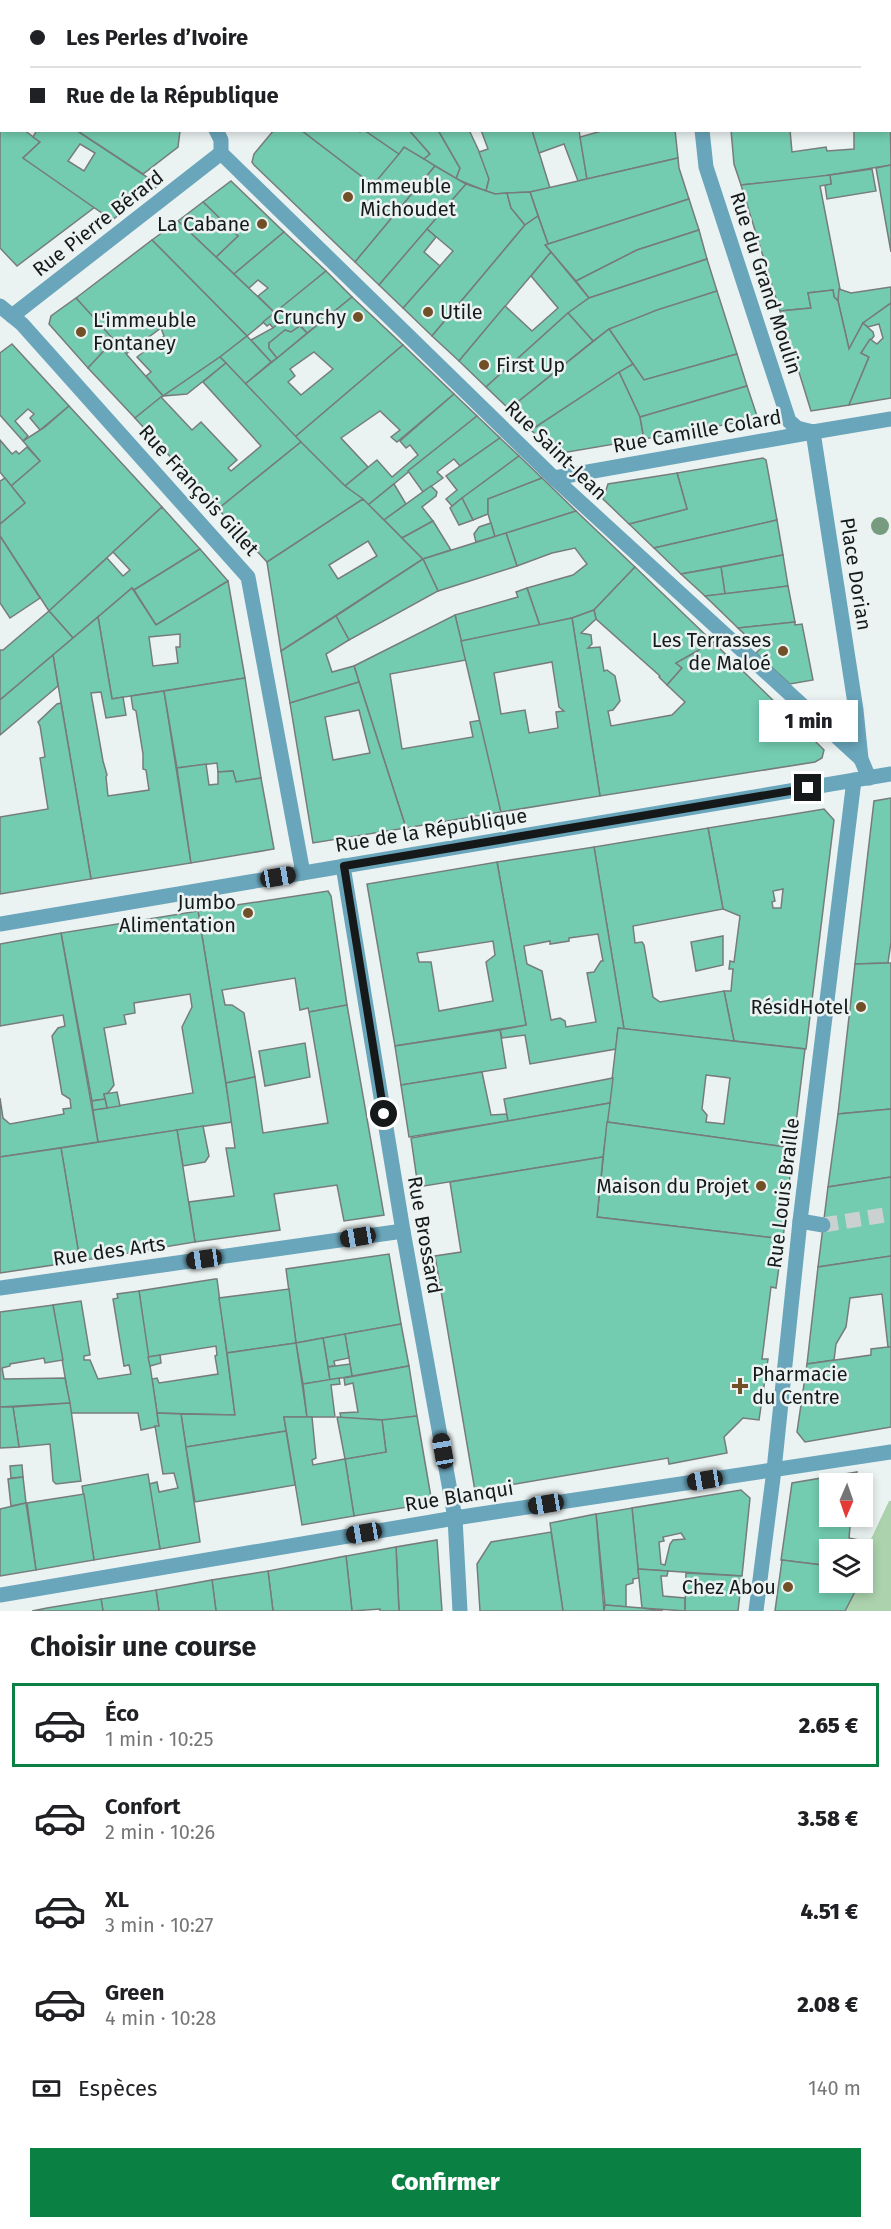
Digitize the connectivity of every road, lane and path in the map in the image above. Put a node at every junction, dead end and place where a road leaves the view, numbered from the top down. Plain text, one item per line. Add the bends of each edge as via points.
1 (702, 132) edge
2 (222, 139) edge
3 (4, 316) edge
4 (891, 419) edge
5 (813, 432) junction
6 (554, 478) junction
7 (861, 759) junction
8 (891, 774) edge
9 (861, 779) junction
10 (344, 866) junction
11 (303, 873) junction
12 (0, 924) edge
13 (800, 1221) junction
14 (824, 1225) tunnel mouth
15 (403, 1230) junction
16 (0, 1288) edge
17 (891, 1452) edge
18 (774, 1470) junction
19 (455, 1518) junction
20 (0, 1595) edge
21 (460, 1611) edge
22 (756, 1611) edge

1 - 5 street, Rue du Grand Moulin via 706,167 789,421 797,429
2 - 3 street, Rue Pierre Bérard
2 - 6 street, Rue Saint-Jean
3 - 11 street, Rue François Gillet via 22,324 248,577
4 - 5 street
5 - 6 street, Rue Camille Colard
5 - 7 street, Place Dorian
6 - 7 street, Rue Saint-Jean
7 - 9 street, Place Dorian
8 - 9 street
9 - 10 street, Rue de la République
9 - 13 street, Rue Louis Braille
10 - 11 street, Rue de la République
10 - 15 street, Rue Brossard
11 - 12 street, Rue de la République
13 - 14 street
13 - 18 street, Rue Louis Braille
15 - 16 street, Rue des Arts
15 - 19 street, Rue Brossard
17 - 18 street, Rue Blanqui
18 - 19 street, Rue Blanqui
18 - 22 street, Rue Louis Braille
19 - 20 street, Rue Blanqui
19 - 21 street, Rue Brossard

